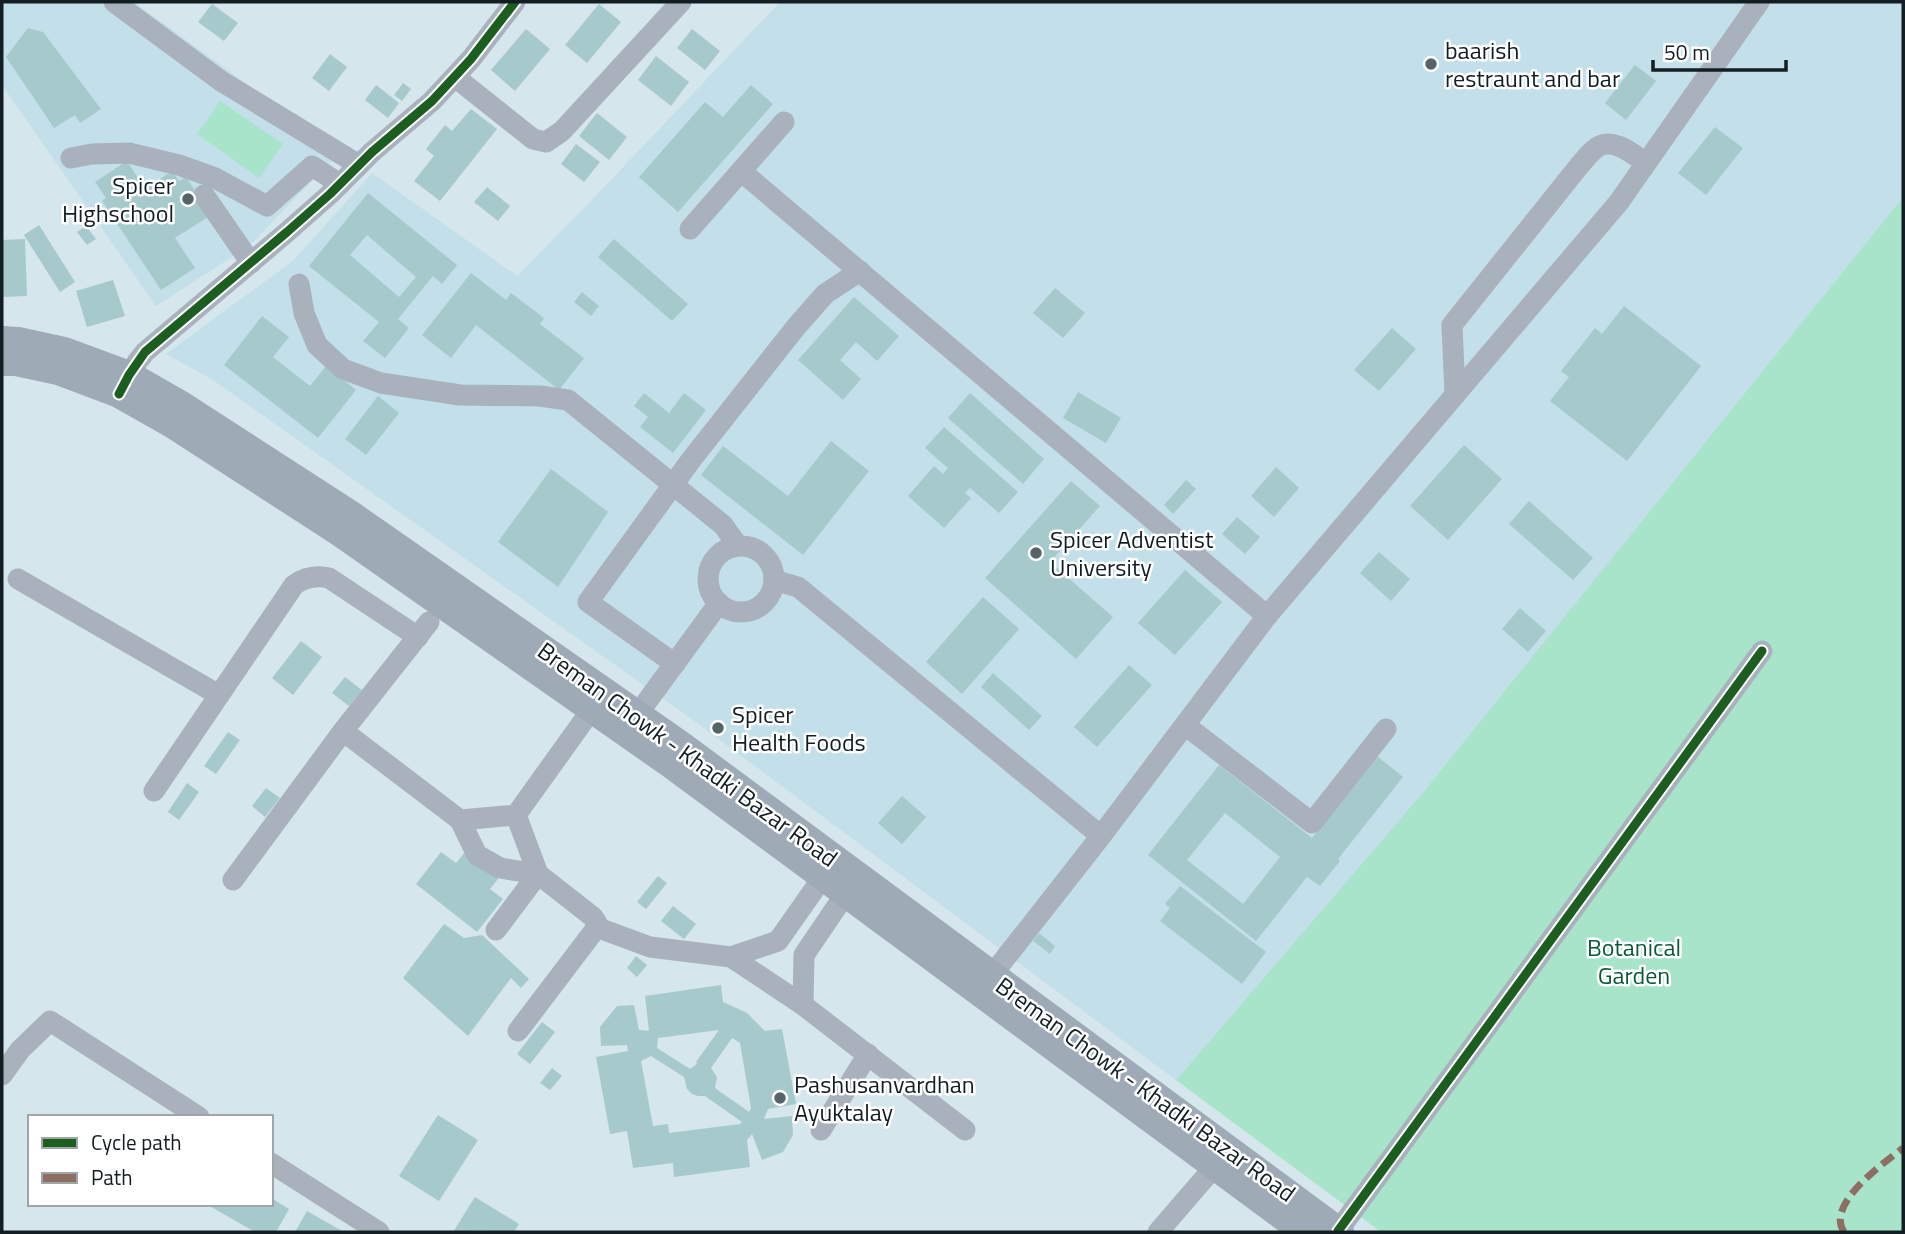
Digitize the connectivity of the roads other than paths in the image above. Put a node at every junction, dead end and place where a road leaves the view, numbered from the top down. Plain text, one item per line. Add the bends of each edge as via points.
1 (114, 2) edge
2 (515, 2) edge
3 (681, 2) edge
4 (1759, 2) edge
5 (455, 77) junction
6 (784, 122) dead end
7 (71, 158) dead end
8 (1646, 163) junction
9 (359, 164) junction
10 (742, 172) junction
11 (340, 184) junction
12 (204, 195) dead end
13 (690, 229) dead end
14 (251, 262) junction
15 (860, 271) junction
16 (299, 284) dead end
17 (2, 341) edge
18 (2, 362) edge
19 (124, 384) junction
20 (1455, 395) junction
21 (675, 485) junction
22 (738, 546) junction
23 (18, 579) dead end
24 (774, 580) junction
25 (719, 603) junction
26 (1267, 616) junction
27 (1762, 651) dead end
28 (674, 664) junction
29 (219, 695) junction
30 (592, 709) junction
31 (631, 723) junction
32 (1185, 725) junction
33 (1386, 729) dead end
34 (343, 731) junction
35 (154, 791) dead end
36 (516, 815) junction
37 (460, 820) junction
38 (1101, 836) junction
39 (538, 874) junction
40 (823, 877) junction
41 (233, 880) dead end
42 (846, 893) junction
43 (596, 927) junction
44 (496, 930) dead end
45 (731, 957) junction
46 (992, 975) junction
47 (803, 1004) junction
48 (518, 1031) dead end
49 (867, 1054) junction
50 (2, 1075) edge
51 (196, 1115) edge
52 (821, 1130) dead end
53 (965, 1130) dead end
54 (273, 1164) edge
55 (1215, 1166) junction
56 (379, 1232) edge
57 (1158, 1232) edge
58 (1304, 1232) edge
59 (1339, 1232) edge

1 - 9 street via 221,80
2 - 5 street
3 - 5 street via 562,131 546,142 533,139
4 - 8 street
5 - 9 street
6 - 10 street
7 - 11 street via 129,153 179,165 267,206 312,166
8 - 20 street via 1619,202
8 - 20 street via 1612,144 1596,146 1579,166 1452,325
9 - 11 street
10 - 13 street
10 - 15 street
11 - 14 street
12 - 14 street
14 - 19 street via 145,352
15 - 21 street via 825,294 796,327
15 - 26 street
16 - 21 street via 317,345 343,369 380,383 460,395 568,400
17 - 19 main road, Breman Chowk - Khadki Bazar Road via 64,351
18 - 19 main road, Breman Chowk - Khadki Bazar Road
19 - 30 main road, Breman Chowk - Khadki Bazar Road via 172,424 339,532
19 - 31 main road, Breman Chowk - Khadki Bazar Road via 183,406 350,514
20 - 26 street
21 - 22 street via 723,524
21 - 28 street via 588,602
22 - 24 street via 764,555
22 - 25 street via 720,553 710,568 709,587
23 - 29 street
24 - 25 street via 769,597 754,609 736,611
24 - 38 street via 798,587
25 - 28 street
26 - 32 street
27 - 59 street
28 - 31 street
29 - 34 street via 294,585 310,577 329,578 424,630
29 - 35 street
30 - 31 main road, Breman Chowk - Khadki Bazar Road
30 - 36 street
31 - 40 main road, Breman Chowk - Khadki Bazar Road
31 - 46 main road, Breman Chowk - Khadki Bazar Road
32 - 33 street via 1312,823
32 - 38 street
34 - 37 street
34 - 41 street
36 - 37 street
36 - 39 street
37 - 39 street via 477,855 500,868
38 - 46 street
39 - 43 street via 593,917
39 - 44 street
40 - 42 main road, Breman Chowk - Khadki Bazar Road
40 - 45 street via 778,941
42 - 47 street via 804,955
42 - 55 main road, Breman Chowk - Khadki Bazar Road
43 - 45 street via 649,947
43 - 48 street
45 - 47 street
46 - 59 main road, Breman Chowk - Khadki Bazar Road
47 - 49 street
49 - 52 street
49 - 53 street
50 - 51 street via 50,1021
54 - 56 street
55 - 57 street
55 - 58 main road, Breman Chowk - Khadki Bazar Road

